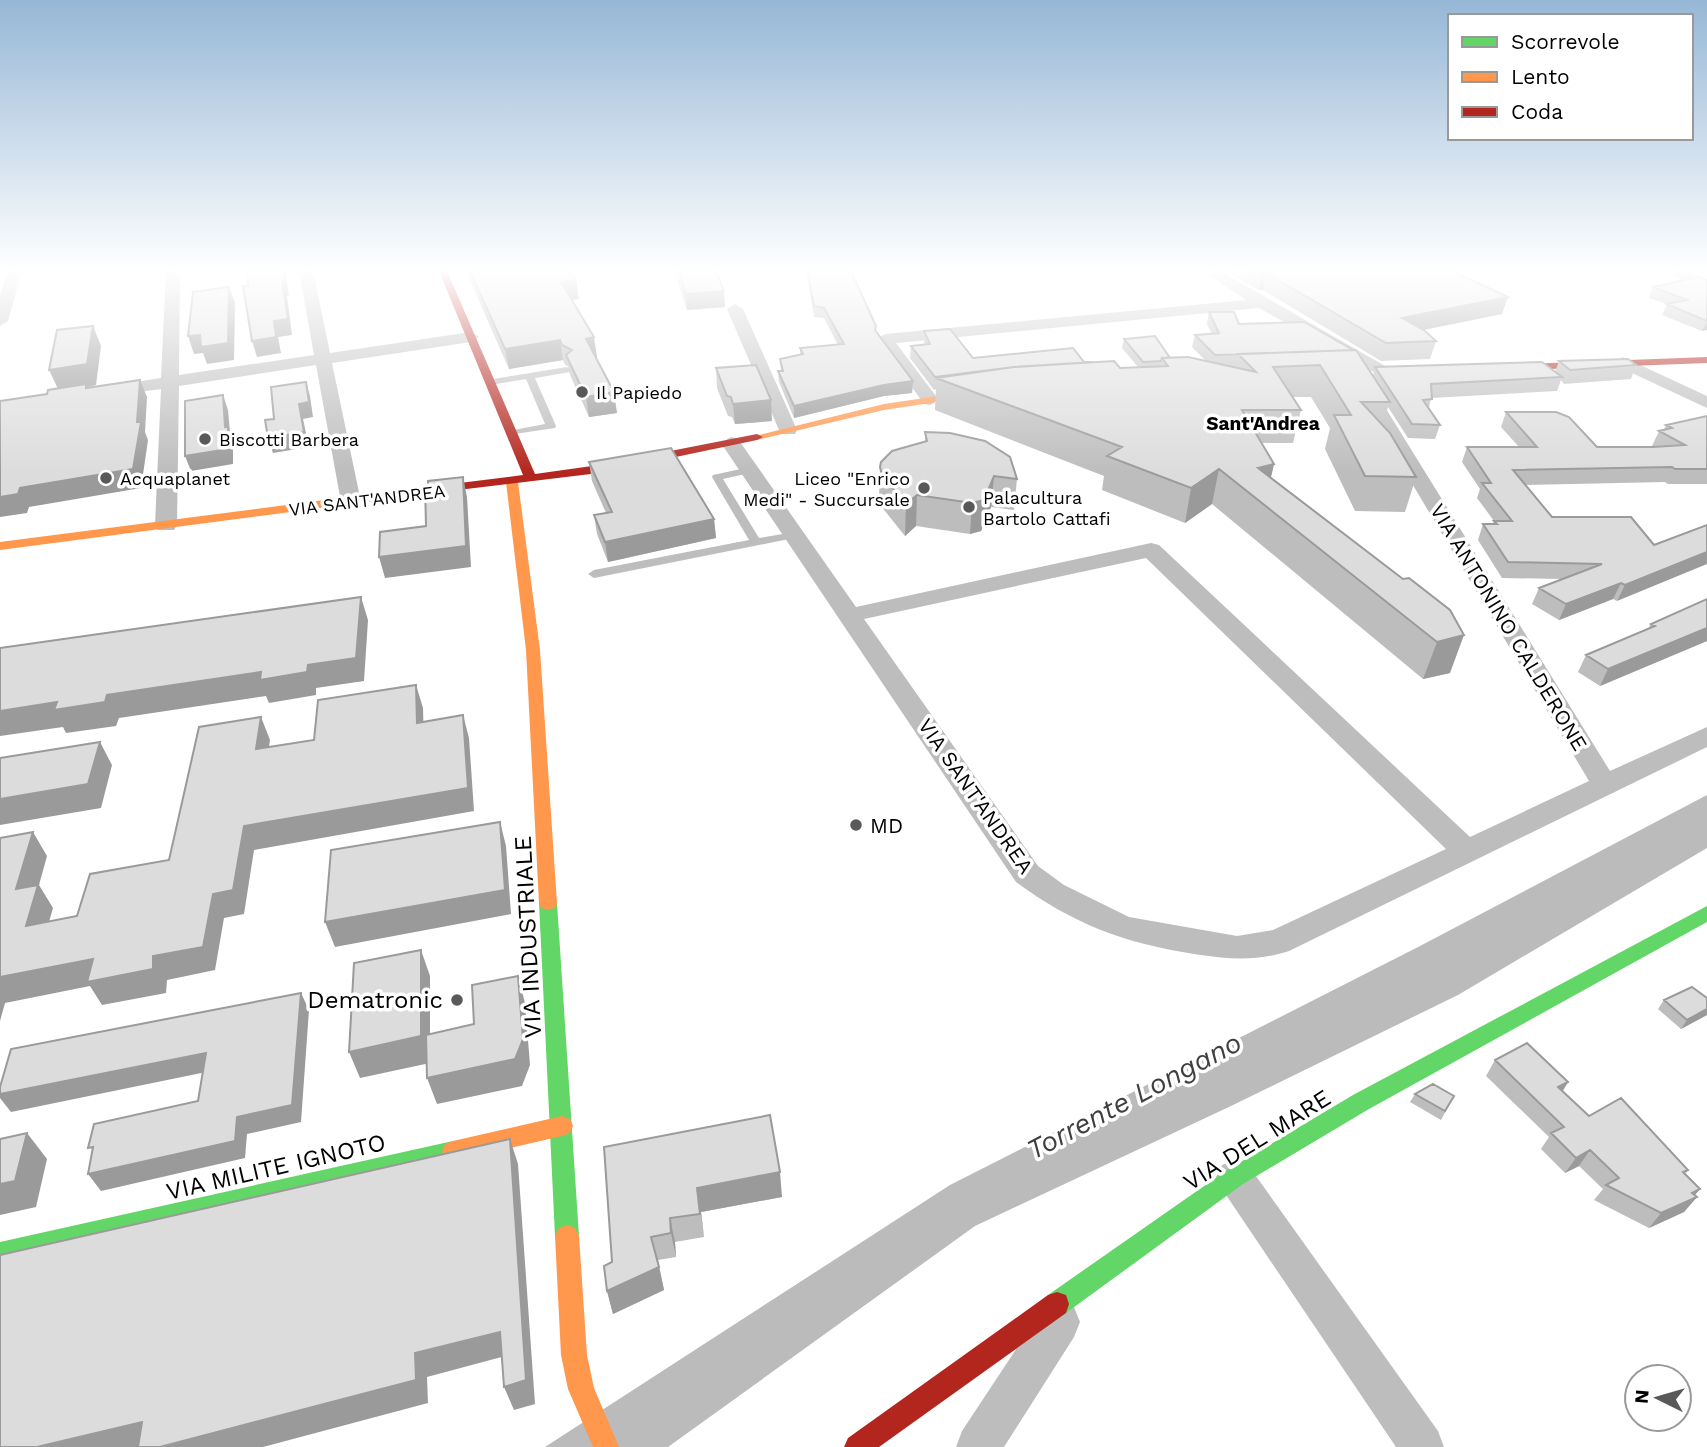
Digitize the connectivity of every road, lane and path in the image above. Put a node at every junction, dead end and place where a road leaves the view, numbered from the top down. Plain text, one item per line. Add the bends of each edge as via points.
1 (171, 339) edge
2 (319, 339) edge
3 (461, 339) edge
4 (472, 339) edge
5 (748, 339) edge
6 (890, 339) edge
7 (1329, 339) edge
8 (323, 359) junction
9 (1707, 359) edge
10 (1623, 362) junction
11 (1481, 369) edge
12 (566, 370) edge
13 (1391, 371) joint
14 (1354, 372) joint
15 (529, 375) junction
16 (170, 382) junction
17 (490, 382) junction
18 (997, 390) edge
19 (92, 394) edge
20 (930, 400) junction
21 (1707, 403) edge
22 (788, 430) junction
23 (512, 433) junction
24 (732, 443) junction
25 (750, 470) junction
26 (531, 479) junction
27 (512, 482) junction
28 (351, 502) junction
29 (166, 525) junction
30 (795, 535) junction
31 (756, 543) junction
32 (0, 546) edge
33 (594, 574) dead end
34 (850, 615) junction
35 (1707, 736) edge
36 (1605, 785) junction
37 (1466, 851) junction
38 (1707, 913) edge
39 (562, 1126) junction
40 (1235, 1177) junction
41 (0, 1254) edge
42 (1085, 1282) junction
43 (606, 1447) edge
44 (857, 1447) edge
45 (978, 1447) edge
46 (1422, 1447) edge

1 - 16 street
2 - 8 street
3 - 8 street
4 - 17 street
5 - 22 street
6 - 20 street via 885,339
7 - 13 street
8 - 16 street
8 - 28 street
9 - 10 street
10 - 11 street
10 - 21 street
12 - 15 lane
13 - 14 street
14 - 36 street, VIA ANTONINO CALDERONE
15 - 17 lane
15 - 23 lane via 551,426
16 - 19 street
16 - 29 street
17 - 23 street
18 - 20 street, VIA SANT'ANDREA
20 - 22 street, VIA SANT'ANDREA
22 - 24 street, VIA SANT'ANDREA
23 - 26 street
24 - 25 street, VIA SANT'ANDREA
24 - 26 street, VIA SANT'ANDREA
25 - 30 street, VIA SANT'ANDREA
25 - 31 lane via 717,477
26 - 27 street, VIA SANT'ANDREA
27 - 28 street, VIA SANT'ANDREA
27 - 39 street, VIA INDUSTRIALE via 533,650
28 - 29 street, VIA SANT'ANDREA
29 - 32 street, VIA SANT'ANDREA
30 - 31 lane
30 - 34 street, VIA SANT'ANDREA
31 - 33 lane
34 - 37 street via 1150,550
34 - 37 street, VIA SANT'ANDREA via 1027,874 1053,893 1121,927 1237,948 1278,942
35 - 36 street
36 - 37 street, VIA SANT'ANDREA
38 - 40 street, VIA DEL MARE via 1361,1102
39 - 41 street, VIA MILITE IGNOTO
39 - 43 street, VIA INDUSTRIALE via 574,1355 581,1389
40 - 42 street, VIA DEL MARE
40 - 46 street
42 - 44 street, VIA DEL MARE
42 - 45 street

